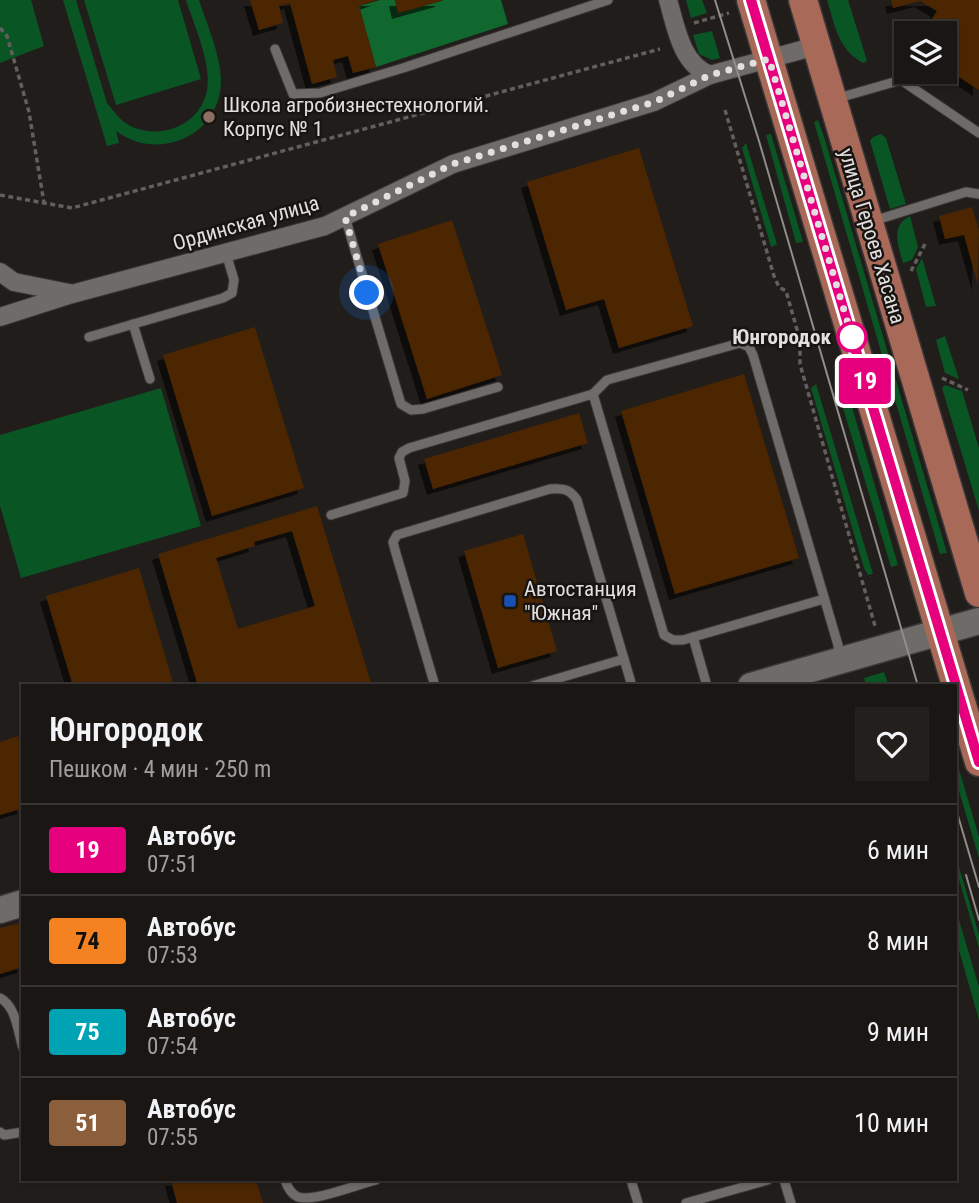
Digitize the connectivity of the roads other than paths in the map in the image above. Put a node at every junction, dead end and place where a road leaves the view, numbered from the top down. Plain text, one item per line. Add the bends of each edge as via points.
1 (608, 0) edge
2 (668, 0) edge
3 (751, 0) edge
4 (803, 0) edge
5 (816, 46) junction
6 (275, 49) dead end
7 (769, 59) junction
8 (710, 75) junction
9 (832, 100) junction
10 (979, 132) edge
11 (979, 194) edge
12 (345, 217) junction
13 (868, 222) junction
14 (226, 253) junction
15 (0, 272) edge
16 (72, 294) junction
17 (0, 317) edge
18 (134, 324) junction
19 (89, 337) dead end
20 (150, 379) dead end
21 (498, 387) dead end
22 (593, 394) junction
23 (331, 515) dead end
24 (979, 593) edge
25 (824, 599) junction
26 (979, 621) edge
27 (941, 632) junction
28 (693, 637) junction
29 (624, 659) junction
30 (839, 661) junction
31 (434, 684) edge
32 (539, 684) edge
33 (631, 684) edge
34 (706, 684) edge
35 (758, 684) edge
36 (956, 684) edge
37 (957, 687) edge
38 (979, 762) edge
39 (21, 904) edge
40 (0, 909) edge
41 (0, 998) edge
42 (21, 1041) edge
43 (0, 1132) edge
44 (21, 1132) edge
45 (285, 1181) edge
46 (367, 1181) edge
47 (631, 1181) edge
48 (764, 1181) edge
49 (784, 1181) edge
50 (341, 1184) edge
51 (317, 1200) edge
52 (638, 1203) edge
53 (686, 1203) edge
54 (791, 1203) edge

1 - 6 lane via 320,93 293,94
2 - 8 street via 687,57 697,70
3 - 7 main road
4 - 5 main road, улица Героев Хасана
5 - 7 street, Ординская улица
5 - 9 main road, улица Героев Хасана
7 - 8 street, Ординская улица
7 - 27 main road
8 - 12 street, Ординская улица via 654,102 453,164
9 - 10 lane via 901,80
9 - 13 main road, улица Героев Хасана
11 - 13 lane via 966,192
12 - 14 street, Ординская улица
12 - 21 lane via 401,404 411,411 423,410
13 - 24 main road, улица Героев Хасана
14 - 16 street, Ординская улица
14 - 18 lane via 234,280 232,293
15 - 16 street, Ординская улица via 14,282
16 - 17 street
18 - 19 lane
18 - 20 lane
22 - 23 lane via 409,448 399,458 403,493
22 - 25 lane via 607,380 727,345 749,347
22 - 28 lane via 664,635 673,640
25 - 28 lane
25 - 30 lane
26 - 27 street
27 - 30 street
27 - 36 main road
28 - 34 lane
29 - 31 lane via 577,500 572,492 550,489 397,535 395,550
29 - 32 lane
29 - 33 lane
30 - 35 street
37 - 38 main road
39 - 40 street
41 - 42 lane via 12,1009
43 - 44 lane
45 - 51 lane via 298,1197
46 - 50 lane
47 - 52 lane
48 - 53 lane
49 - 54 lane
50 - 51 lane

